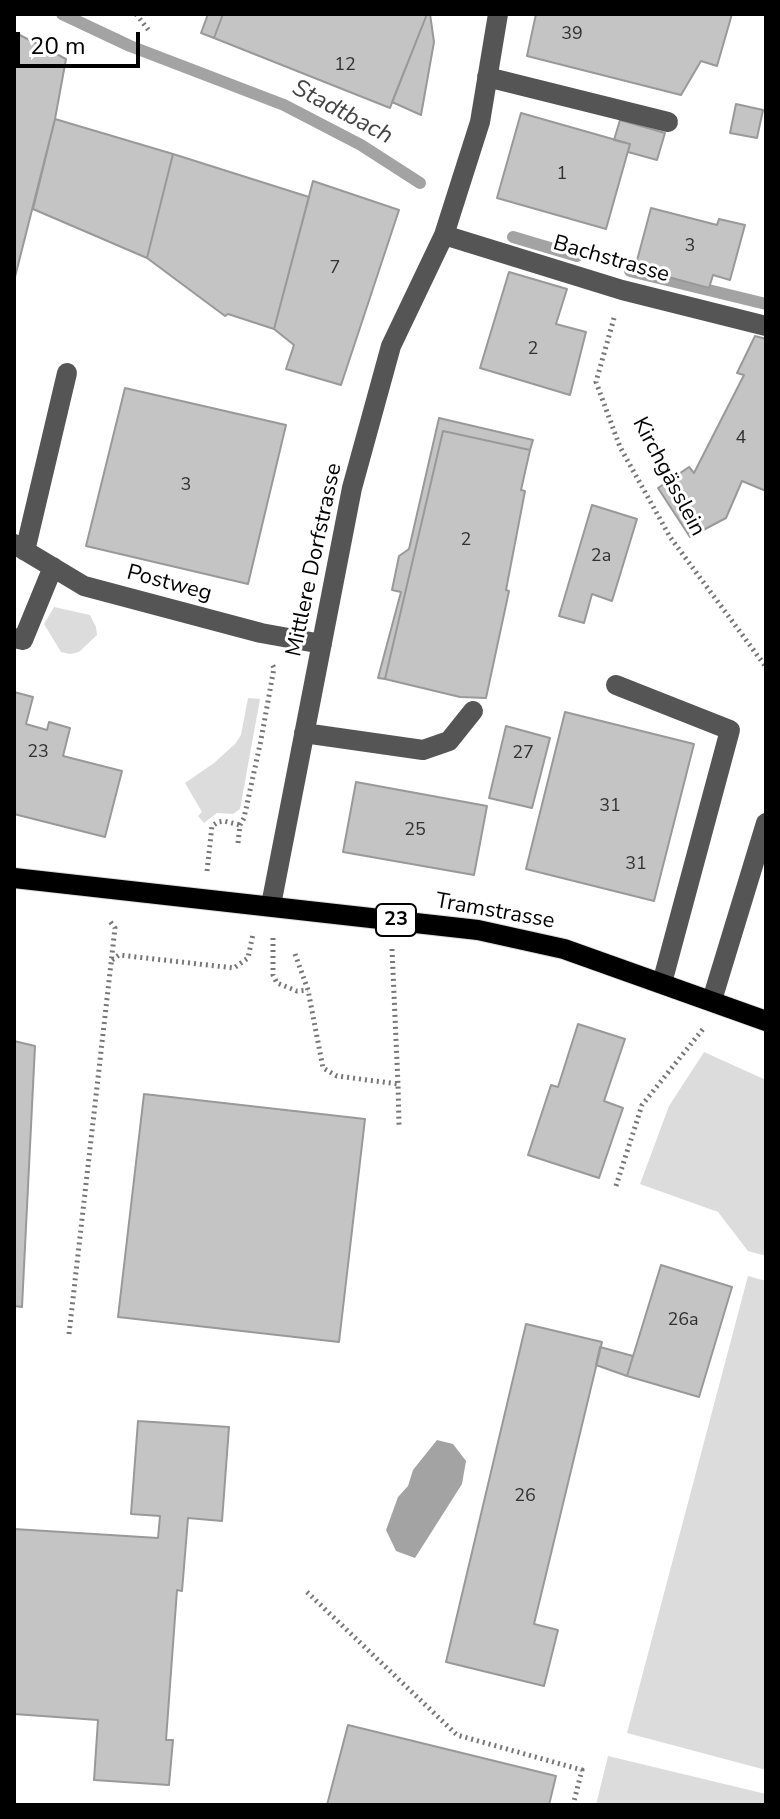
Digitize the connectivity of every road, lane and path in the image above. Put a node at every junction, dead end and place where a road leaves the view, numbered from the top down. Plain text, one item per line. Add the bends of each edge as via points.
1 (136, 14) edge
2 (498, 14) edge
3 (150, 32) dead end
4 (487, 77) junction
5 (668, 122) dead end
6 (444, 235) junction
7 (622, 290) junction
8 (766, 326) edge
9 (67, 373) dead end
10 (20, 548) edge
11 (53, 567) junction
12 (261, 633) junction
13 (14, 638) edge
14 (322, 644) junction
15 (766, 667) edge
16 (616, 685) dead end
17 (473, 711) dead end
18 (304, 733) junction
19 (766, 823) edge
20 (240, 825) junction
21 (238, 843) dead end
22 (209, 844) dead end
23 (14, 878) edge
24 (264, 904) junction
25 (381, 918) junction
26 (295, 954) dead end
27 (274, 957) dead end
28 (662, 983) junction
29 (308, 990) junction
30 (712, 1000) junction
31 (766, 1021) edge
32 (398, 1084) junction
33 (399, 1125) dead end
34 (616, 1186) dead end
35 (69, 1334) dead end
36 (307, 1592) dead end
37 (573, 1805) edge

1 - 3 path
2 - 4 street, Mittlere Dorfstrasse
4 - 5 street
4 - 6 street, Mittlere Dorfstrasse via 480,122
6 - 7 street, Bachstrasse
6 - 14 street, Mittlere Dorfstrasse via 391,346 352,488
7 - 8 street, Bachstrasse
7 - 15 path, Kirchgässlein via 596,382 620,447 670,537
9 - 10 street
10 - 11 street, Postweg
11 - 12 street, Postweg via 84,586
11 - 13 street via 23,640
12 - 14 street, Postweg
12 - 20 path via 274,668
14 - 18 street, Mittlere Dorfstrasse
16 - 28 street via 730,730
17 - 18 street via 449,741 423,750
18 - 24 street, Mittlere Dorfstrasse
19 - 30 street
20 - 21 path
20 - 22 path via 218,822 212,826
23 - 24 main road, Tramstrasse / 23
24 - 25 main road, Tramstrasse / 23
24 - 35 path via 248,958 234,968 119,955 111,961
25 - 28 main road, Tramstrasse / 23 via 478,930 564,949
25 - 32 path via 394,955
26 - 29 path
27 - 29 path via 277,983
28 - 30 main road, Tramstrasse / 23
29 - 32 path via 323,1068 337,1076
30 - 31 main road, Tramstrasse / 23
30 - 34 path via 702,1033 642,1105
32 - 33 path
36 - 37 path via 457,1735 582,1770

